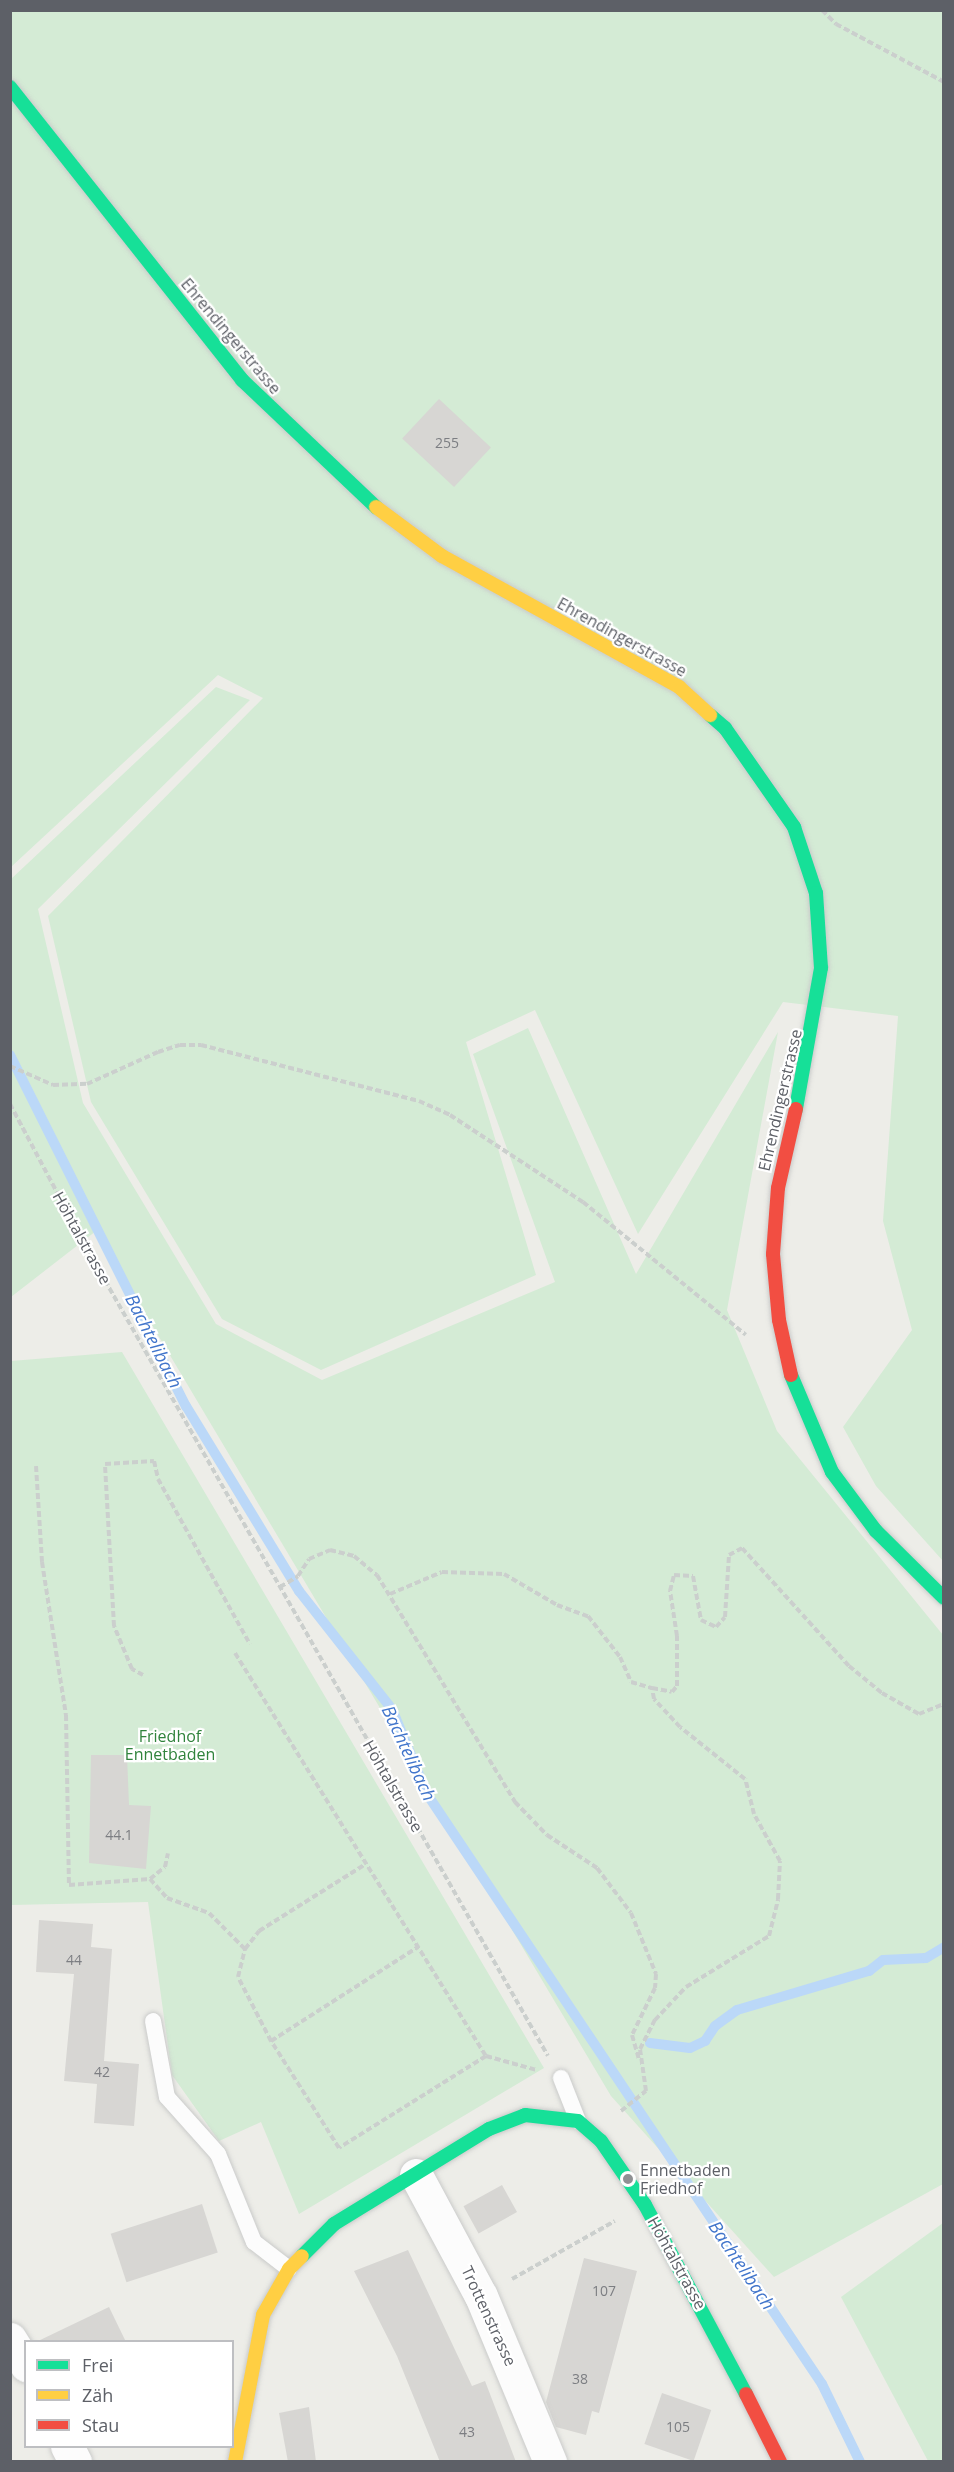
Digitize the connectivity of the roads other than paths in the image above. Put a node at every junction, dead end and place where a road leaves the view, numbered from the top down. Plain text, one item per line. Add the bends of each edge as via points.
1 (10, 87) edge
2 (944, 1598) edge
3 (153, 2021) dead end
4 (561, 2078) road end
5 (578, 2121) junction
6 (416, 2175) junction
7 (289, 2269) junction
8 (10, 2339) edge
9 (24, 2362) edge
10 (69, 2448) edge
11 (75, 2462) edge
12 (235, 2462) edge
13 (550, 2462) edge
14 (780, 2462) edge

1 - 2 main road, Ehrendingerstrasse via 242,380 299,437 375,507 442,556 679,687 725,728 794,827 816,893 821,968 812,1044 778,1188 773,1254 779,1320 790,1372 832,1472 876,1531
3 - 7 lane via 167,2097 218,2154 254,2242
4 - 5 lane, Höhtalstrasse
5 - 6 main road via 525,2115 489,2129
5 - 14 main road, Höhtalstrasse via 601,2141 645,2205
6 - 7 main road via 334,2224
6 - 13 street, Trottenstrasse via 481,2296
7 - 12 main road via 263,2315 252,2356
8 - 9 street
10 - 11 street

